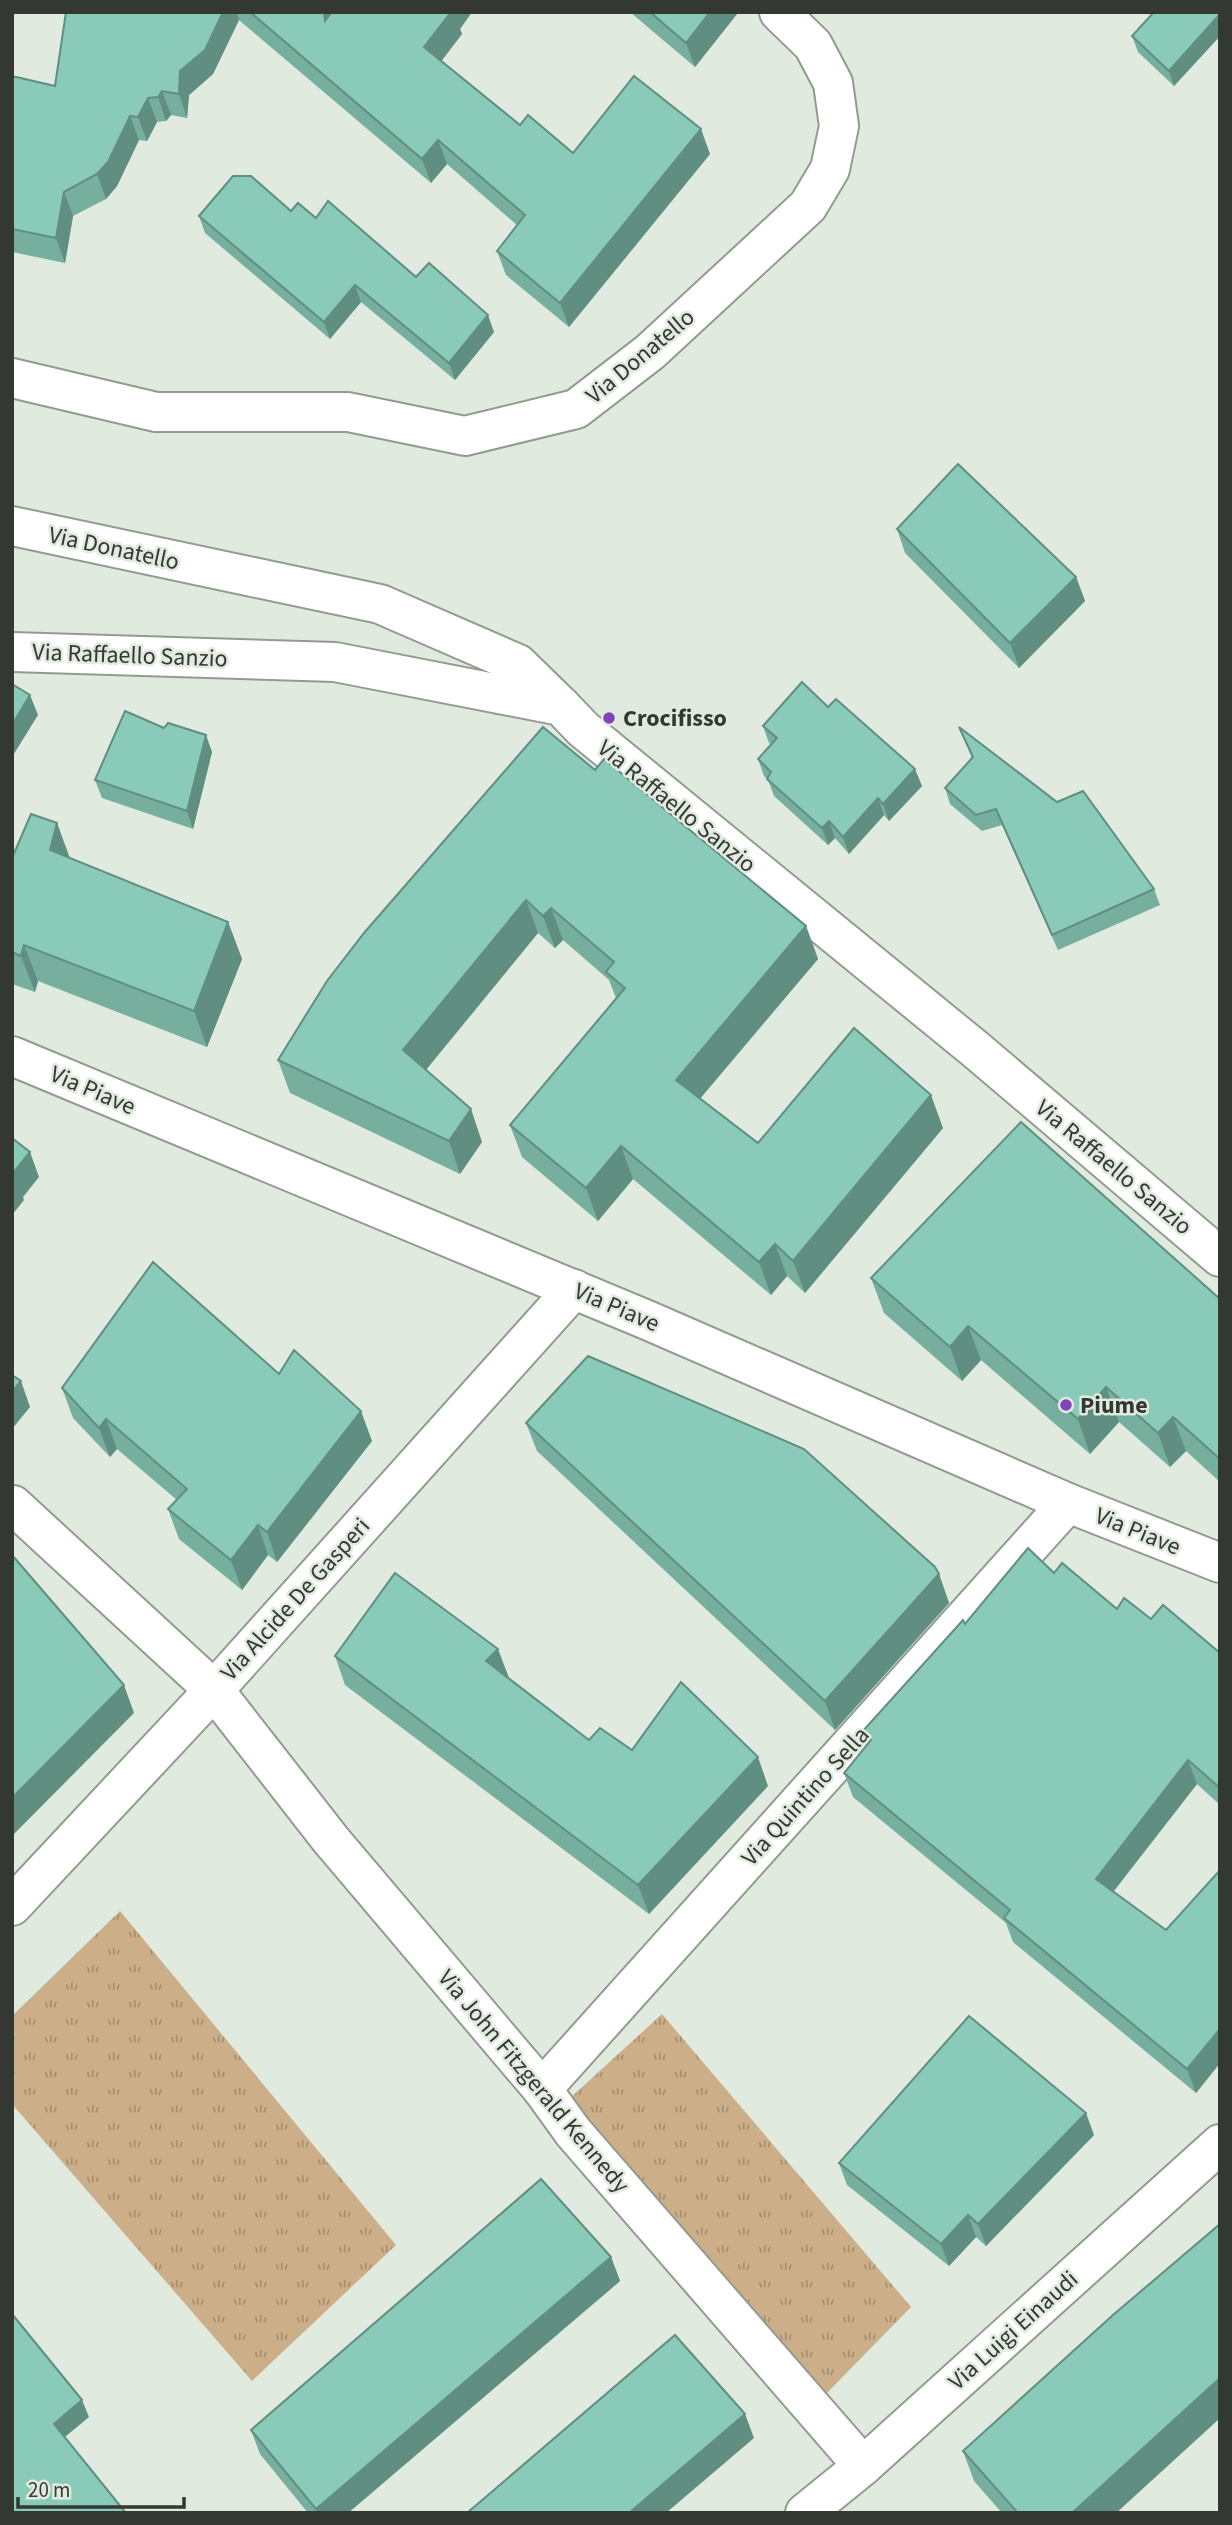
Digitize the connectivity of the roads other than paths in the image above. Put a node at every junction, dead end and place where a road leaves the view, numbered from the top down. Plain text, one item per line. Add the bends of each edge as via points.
1 (779, 12) edge
2 (12, 378) edge
3 (12, 526) edge
4 (12, 652) edge
5 (561, 706) junction
6 (12, 1056) edge
7 (1220, 1257) edge
8 (574, 1289) junction
9 (1068, 1503) junction
10 (13, 1505) edge
11 (1220, 1563) edge
12 (214, 1690) junction
13 (12, 1906) edge
14 (542, 2090) junction
15 (1220, 2144) edge
16 (863, 2466) junction
17 (805, 2513) edge

1 - 2 street, Via Donatello via 813,45 833,83 839,127 830,169 808,206 650,352 576,409 465,436 348,412 156,412
3 - 5 street, Via Donatello via 380,604 518,664
4 - 5 street, Via Raffaello Sanzio via 335,662
5 - 7 street, Via Raffaello Sanzio via 583,729 964,1040
6 - 8 street, Via Piave
8 - 9 street, Via Piave
8 - 12 street, Via Alcide De Gasperi
9 - 11 street, Via Piave
9 - 14 street, Via Quintino Sella
10 - 12 street, Via John Fitzgerald Kennedy
12 - 13 street, Via Alcide De Gasperi
12 - 14 street, Via John Fitzgerald Kennedy via 331,1840
14 - 16 street, Via John Fitzgerald Kennedy via 573,2132
15 - 16 street, Via Luigi Einaudi
16 - 17 street, Via Luigi Einaudi

